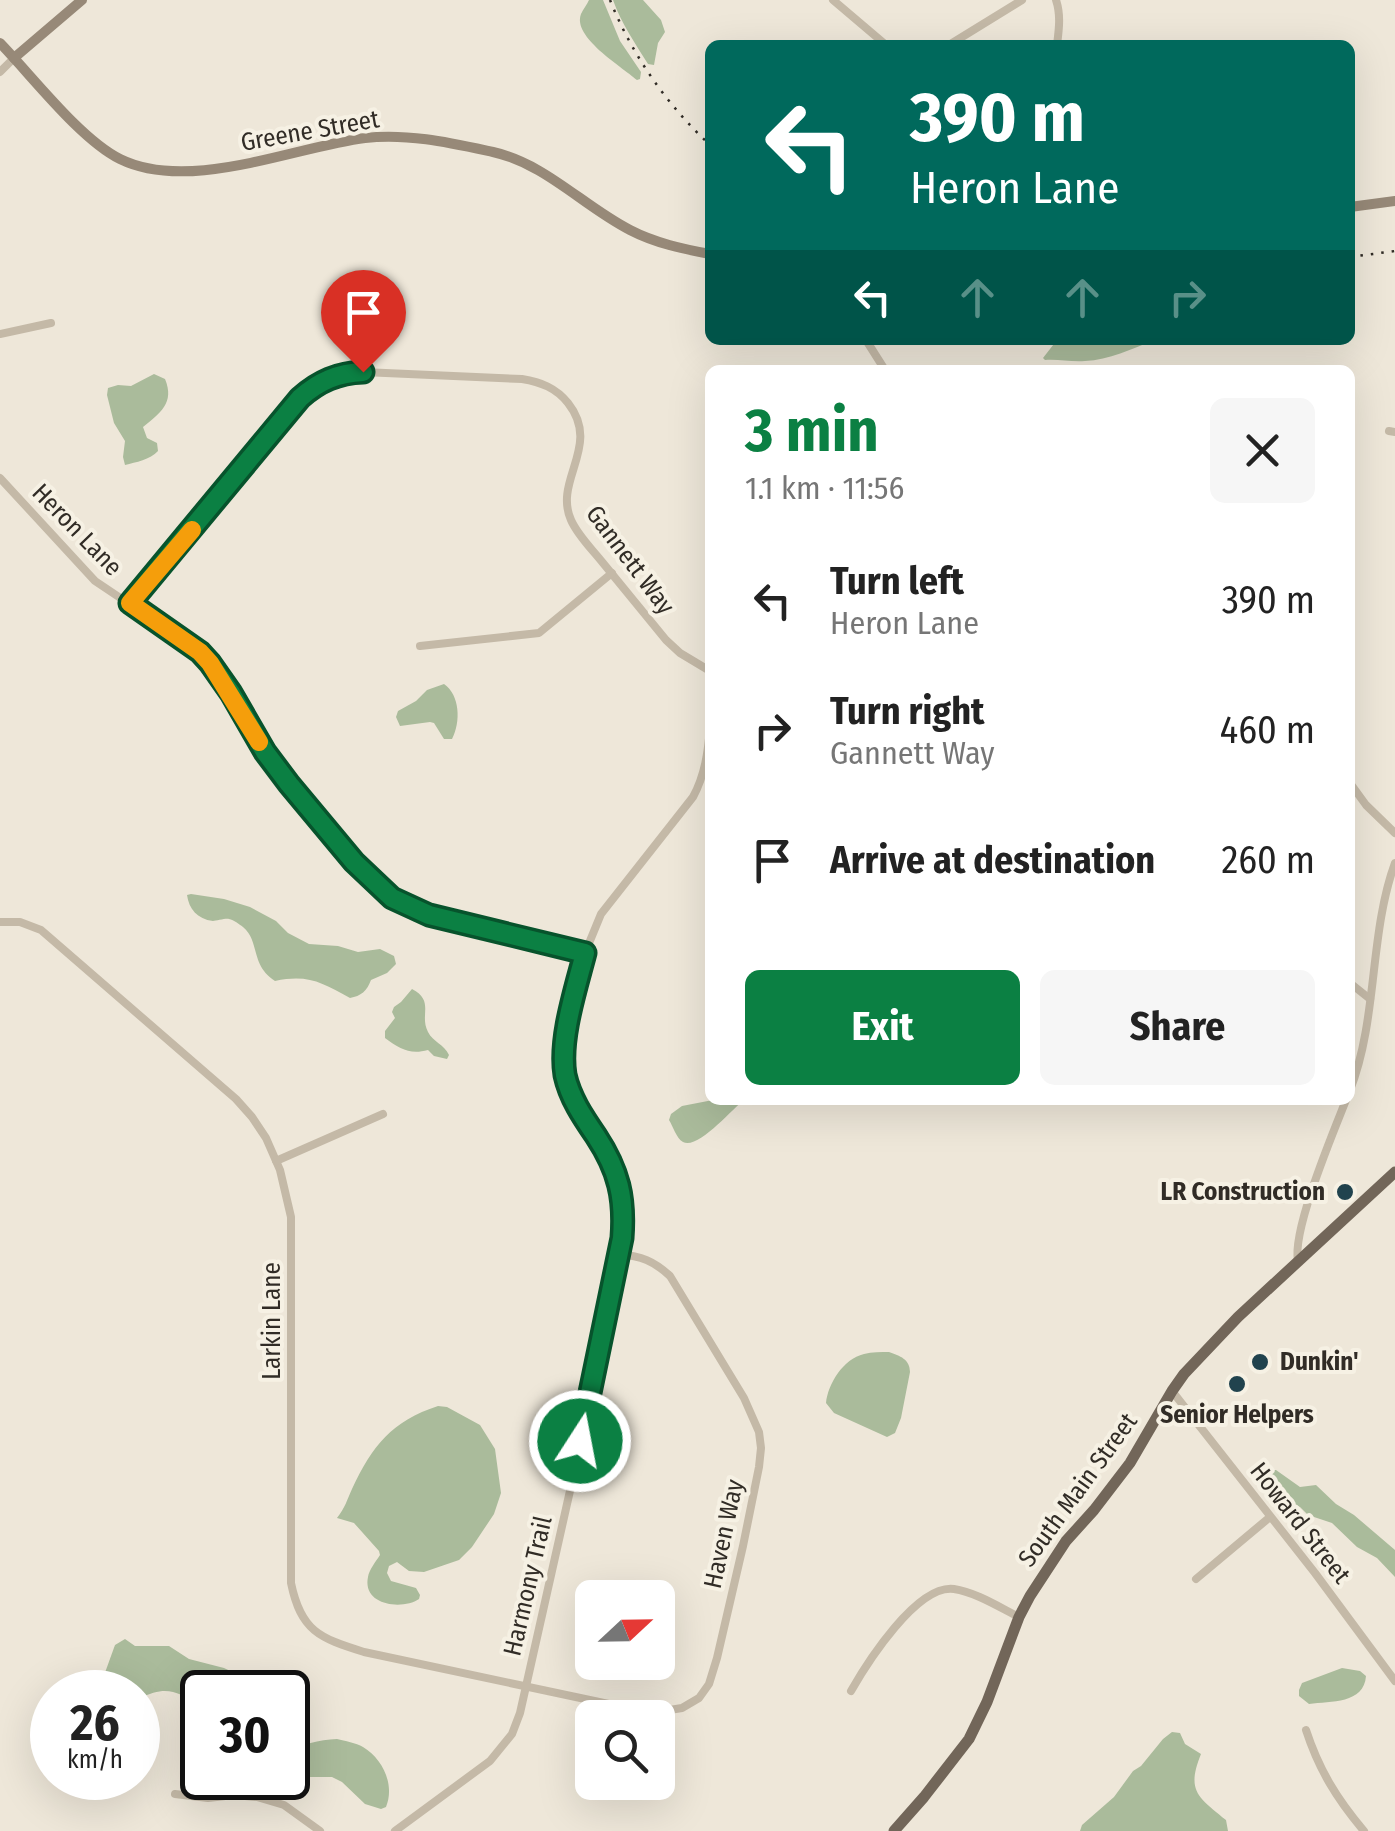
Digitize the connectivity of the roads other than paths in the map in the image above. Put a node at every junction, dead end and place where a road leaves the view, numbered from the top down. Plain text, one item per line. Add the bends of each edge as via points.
1 (82, 0) edge
2 (834, 0) edge
3 (1022, 0) edge
4 (1056, 0) edge
5 (880, 40) edge
6 (957, 40) edge
7 (1057, 40) edge
8 (0, 43) edge
9 (14, 58) junction
10 (0, 72) edge
11 (1395, 201) edge
12 (1355, 207) edge
13 (705, 253) edge
14 (51, 323) dead end
15 (0, 334) edge
16 (0, 478) edge
17 (612, 573) junction
18 (130, 603) junction
19 (420, 646) dead end
20 (705, 668) edge
21 (705, 768) edge
22 (1355, 789) edge
23 (1395, 833) edge
24 (1395, 863) edge
25 (0, 922) edge
26 (585, 953) junction
27 (1355, 987) edge
28 (1370, 1000) junction
29 (1355, 1076) edge
30 (1344, 1105) edge
31 (383, 1114) dead end
32 (276, 1161) junction
33 (1395, 1172) edge
34 (618, 1254) junction
35 (1298, 1261) junction
36 (1172, 1391) junction
37 (1270, 1517) junction
38 (1196, 1579) dead end
39 (1019, 1616) junction
40 (1395, 1681) edge
41 (526, 1685) junction
42 (851, 1691) dead end
43 (1306, 1730) dead end
44 (175, 1794) dead end
45 (320, 1831) edge
46 (395, 1831) edge
47 (894, 1831) edge
48 (1364, 1831) edge

1 - 9 street
2 - 5 street
3 - 6 street
4 - 7 street
8 - 9 street, Greene Street
9 - 10 street
9 - 13 street, Greene Street via 88,136 129,163 186,171 365,138 433,140 514,158 632,231
11 - 12 street
14 - 15 street
16 - 18 street, Heron Lane via 95,582
17 - 18 street, Gannett Way via 569,514 581,438 572,408 557,392 522,379 350,372 300,398
17 - 19 street via 538,633
17 - 20 street, Gannett Way via 666,640
18 - 26 street, Heron Lane via 210,663 289,784 392,898 429,915
21 - 26 street, Harmony Trail via 693,797 611,898
22 - 23 street
24 - 28 street
25 - 32 street, Larkin Lane via 30,924 66,951 236,1099
26 - 34 street, Harmony Trail via 566,1032 565,1073 620,1186
27 - 28 street
28 - 29 street
30 - 35 street via 1306,1210
31 - 32 street
32 - 41 street, Larkin Lane via 291,1216 291,1583 298,1611 331,1642
33 - 35 main road, South Main Street
34 - 41 street, Harmony Trail
34 - 41 street, Haven Way via 655,1262 670,1276 752,1415 761,1448 743,1546 718,1658 699,1698 651,1713
35 - 36 main road, South Main Street
36 - 37 street, Howard Street
36 - 39 main road, South Main Street via 1130,1463 1066,1541
37 - 38 street
37 - 40 street, Howard Street
39 - 42 street via 941,1589 902,1622
39 - 47 main road, South Main Street via 969,1739
41 - 46 street, Harmony Trail via 512,1734 490,1761
43 - 48 street via 1320,1770
44 - 45 street via 257,1797

